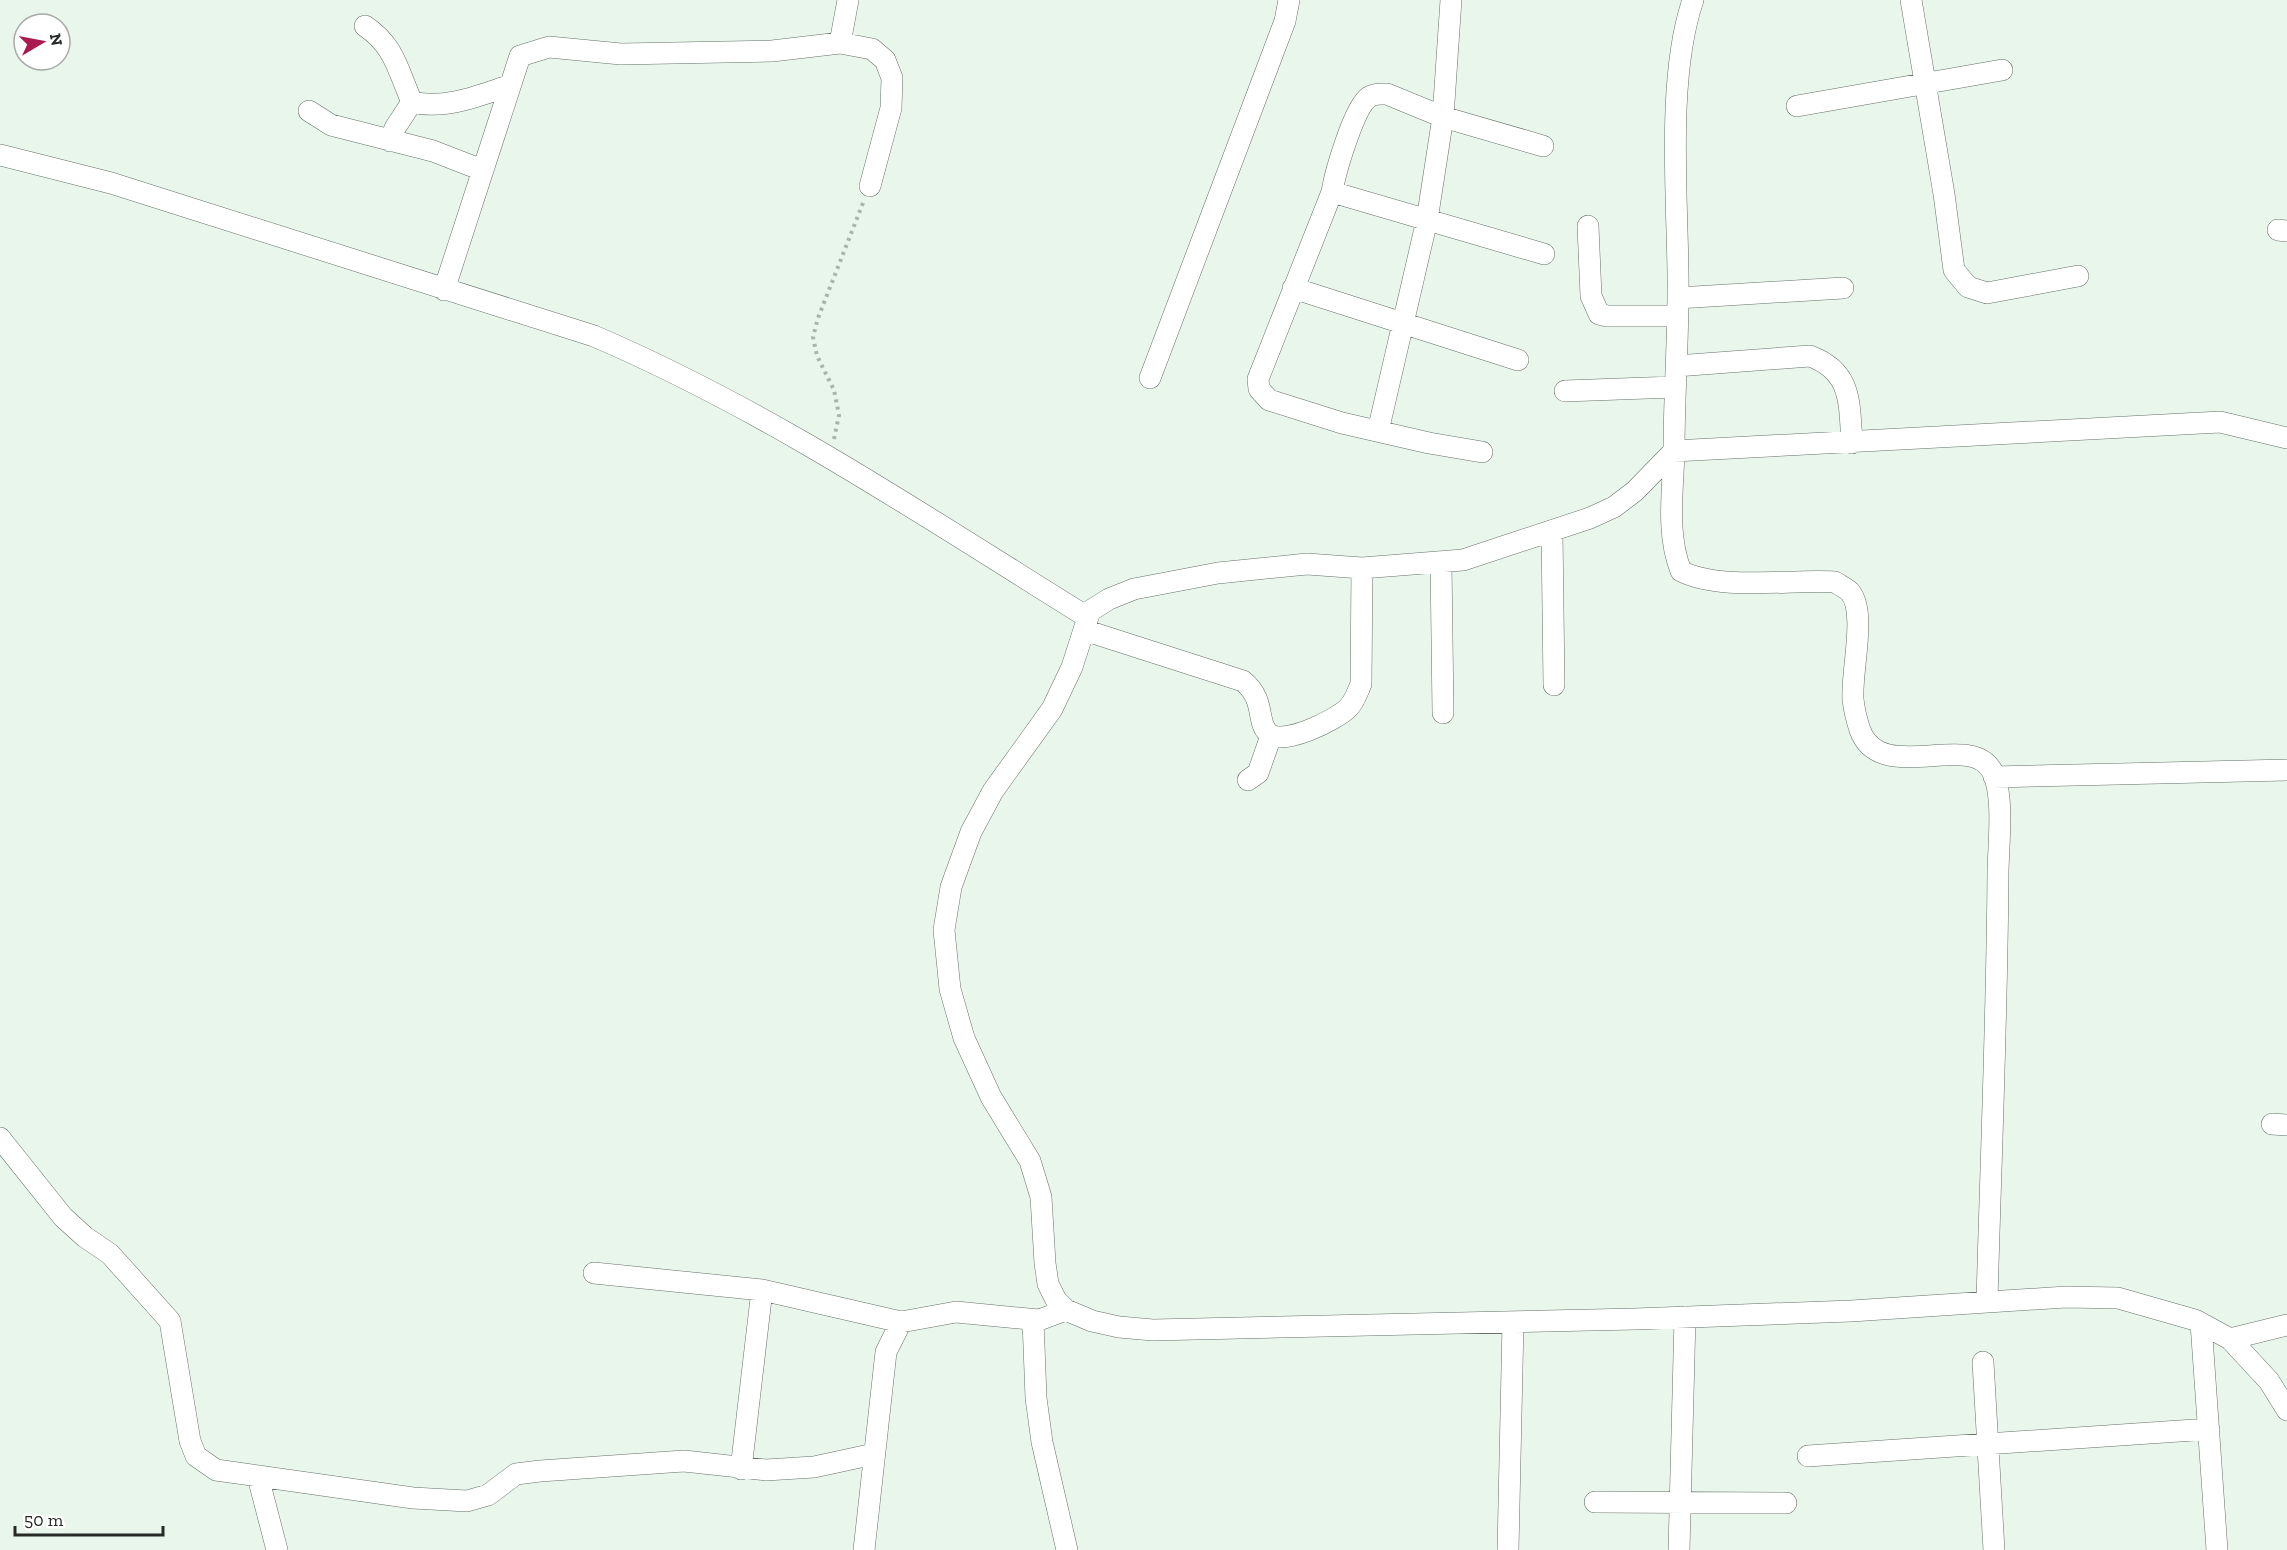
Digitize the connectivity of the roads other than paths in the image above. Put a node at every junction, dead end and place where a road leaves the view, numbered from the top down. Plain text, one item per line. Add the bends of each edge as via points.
1 (848, 0) edge
2 (1289, 0) edge
3 (1451, 0) edge
4 (1693, 0) edge
5 (1911, 0) edge
6 (365, 26) dead end
7 (840, 43) junction
8 (2002, 70) dead end
9 (1925, 83) junction
10 (508, 86) junction
11 (412, 102) junction
12 (1797, 106) dead end
13 (309, 111) dead end
14 (1443, 117) junction
15 (390, 141) junction
16 (1543, 146) dead end
17 (0, 155) edge
18 (482, 170) junction
19 (870, 186) road end
20 (1332, 192) junction
21 (1427, 220) junction
22 (1588, 226) dead end
23 (1544, 254) dead end
24 (2078, 276) dead end
25 (1293, 288) junction
26 (1843, 288) dead end
27 (444, 290) junction
28 (1678, 307) junction
29 (1404, 324) junction
30 (1518, 360) dead end
31 (1675, 376) junction
32 (1150, 378) dead end
33 (1565, 391) dead end
34 (1378, 431) junction
35 (2287, 438) edge
36 (1852, 443) junction
37 (1674, 451) junction
38 (1482, 452) dead end
39 (1552, 532) junction
40 (1441, 562) junction
41 (1362, 568) junction
42 (1085, 623) junction
43 (1554, 685) dead end
44 (1443, 713) dead end
45 (1271, 736) junction
46 (2287, 770) edge
47 (1994, 777) junction
48 (1248, 780) dead end
49 (0, 1138) edge
50 (594, 1274) dead end
51 (762, 1290) junction
52 (1987, 1300) junction
53 (1066, 1310) junction
54 (1685, 1317) junction
55 (1033, 1320) junction
56 (901, 1322) junction
57 (1513, 1323) junction
58 (2201, 1323) junction
59 (2287, 1325) edge
60 (2230, 1339) junction
61 (1983, 1362) dead end
62 (2287, 1410) edge
63 (2209, 1429) junction
64 (1988, 1443) junction
65 (874, 1454) junction
66 (1808, 1456) dead end
67 (741, 1469) junction
68 (258, 1477) junction
69 (1594, 1502) dead end
70 (1680, 1503) junction
71 (1786, 1503) dead end
72 (277, 1550) edge
73 (864, 1550) edge
74 (1067, 1550) edge
75 (1508, 1550) edge
76 (1679, 1550) edge
77 (1994, 1550) edge
78 (2217, 1550) edge

1 - 7 street
2 - 32 street via 1285,21
3 - 14 street
4 - 28 street via 1679,72
5 - 9 street
6 - 11 street via 382,38 396,59
7 - 10 street via 772,51 633,54 549,47 520,56
7 - 19 street via 872,49 885,60 892,78 891,108
8 - 9 street
9 - 12 street
9 - 24 street via 1954,270 1968,287 1987,293
10 - 11 street via 428,106
10 - 18 street
11 - 15 street
13 - 15 street via 331,125
14 - 16 street
14 - 20 street via 1387,94 1369,97 1361,106 1336,170
14 - 21 street
15 - 18 street via 433,151
17 - 27 street via 111,183
18 - 27 street
20 - 21 street
20 - 25 street
21 - 23 street
21 - 29 street
22 - 28 street via 1591,296 1599,314
25 - 29 street
25 - 34 street via 1258,379 1259,389 1269,400
26 - 28 street
27 - 42 street via 594,336 656,362 829,457
28 - 31 street
29 - 30 street
29 - 34 street
31 - 33 street
31 - 36 street via 1810,356 1824,361 1844,384
31 - 37 street
34 - 38 street
35 - 36 street via 2220,422
36 - 37 street
37 - 39 street via 1614,507
37 - 47 street via 1672,535 1681,571 1716,582 1835,582 1850,591 1858,615 1853,698 1860,732 1870,746 1881,754 1910,757 1969,755 1985,762
39 - 40 street via 1464,560
39 - 43 street
40 - 41 street
40 - 44 street
41 - 42 street via 1307,564 1218,573 1134,589 1090,612
41 - 45 street via 1361,684 1355,699 1342,713 1313,729 1281,738
42 - 45 street via 1243,681 1254,690
42 - 53 street via 1072,667 1052,709 993,791 971,832 951,887 944,930 950,989 964,1038 991,1097 1030,1161 1041,1197 1048,1284
45 - 48 street via 1258,773
46 - 47 street
47 - 52 street via 1998,788 1998,896
49 - 68 street via 63,1217 110,1254 170,1321 187,1429 196,1456 216,1470
50 - 51 street
51 - 56 street
51 - 67 street
52 - 54 street via 1851,1311
52 - 58 street via 2118,1298
53 - 55 street
53 - 57 street via 1110,1325 1153,1329
54 - 57 street
54 - 70 street
55 - 56 street via 956,1312
55 - 74 street via 1042,1442
56 - 65 street via 886,1352
57 - 75 street
58 - 60 street
58 - 63 street
59 - 60 street
60 - 62 street via 2269,1381
61 - 64 street
63 - 64 street
63 - 78 street
64 - 66 street
64 - 77 street
65 - 67 street via 814,1467
65 - 73 street
67 - 68 street via 684,1461 540,1471 516,1474 488,1495 466,1501
68 - 72 street
69 - 70 street
70 - 71 street
70 - 76 street

